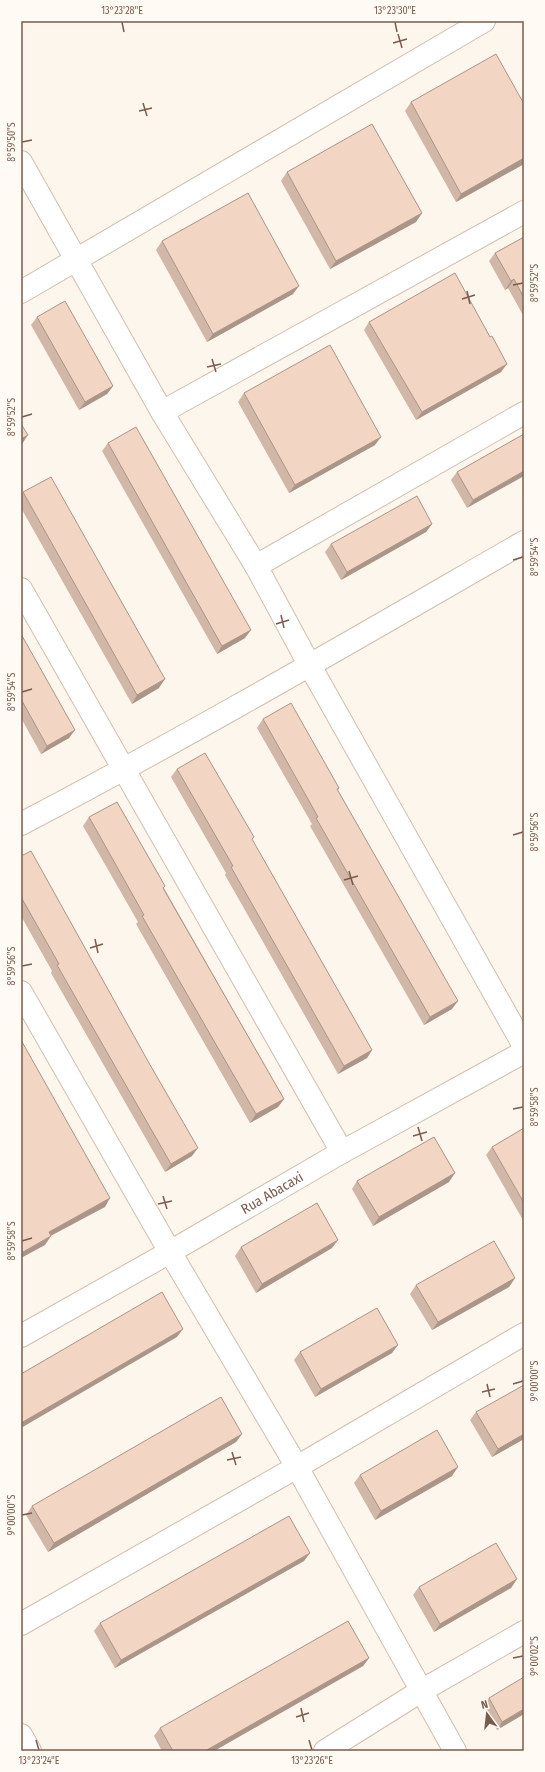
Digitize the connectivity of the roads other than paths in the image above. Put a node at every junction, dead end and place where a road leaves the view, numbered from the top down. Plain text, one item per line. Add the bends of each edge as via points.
1 (484, 21) edge
2 (21, 162) edge
3 (524, 212) edge
4 (76, 260) junction
5 (21, 292) edge
6 (162, 412) junction
7 (524, 413) edge
8 (524, 542) edge
9 (256, 566) junction
10 (21, 589) edge
11 (310, 666) junction
12 (124, 770) junction
13 (21, 824) edge
14 (21, 992) edge
15 (524, 1046) edge
16 (524, 1052) edge
17 (342, 1152) junction
18 (170, 1252) junction
19 (524, 1334) edge
20 (21, 1336) edge
21 (297, 1467) junction
22 (21, 1624) edge
23 (524, 1632) edge
24 (421, 1691) junction
25 (21, 1735) edge
26 (30, 1751) edge
27 (325, 1751) edge
28 (455, 1751) edge

1 - 4 street
2 - 4 street
3 - 6 street
4 - 5 street
4 - 6 street
6 - 9 street
7 - 9 street
8 - 11 street
9 - 11 street
10 - 12 street
11 - 12 street
11 - 15 street
12 - 13 street
12 - 17 street
14 - 18 street
16 - 17 street, Rua Abacaxi
17 - 18 street, Rua Abacaxi
18 - 20 street, Rua Abacaxi
18 - 21 street
19 - 21 street
21 - 22 street
21 - 24 street
23 - 24 street
24 - 27 street
24 - 28 street
25 - 26 street

